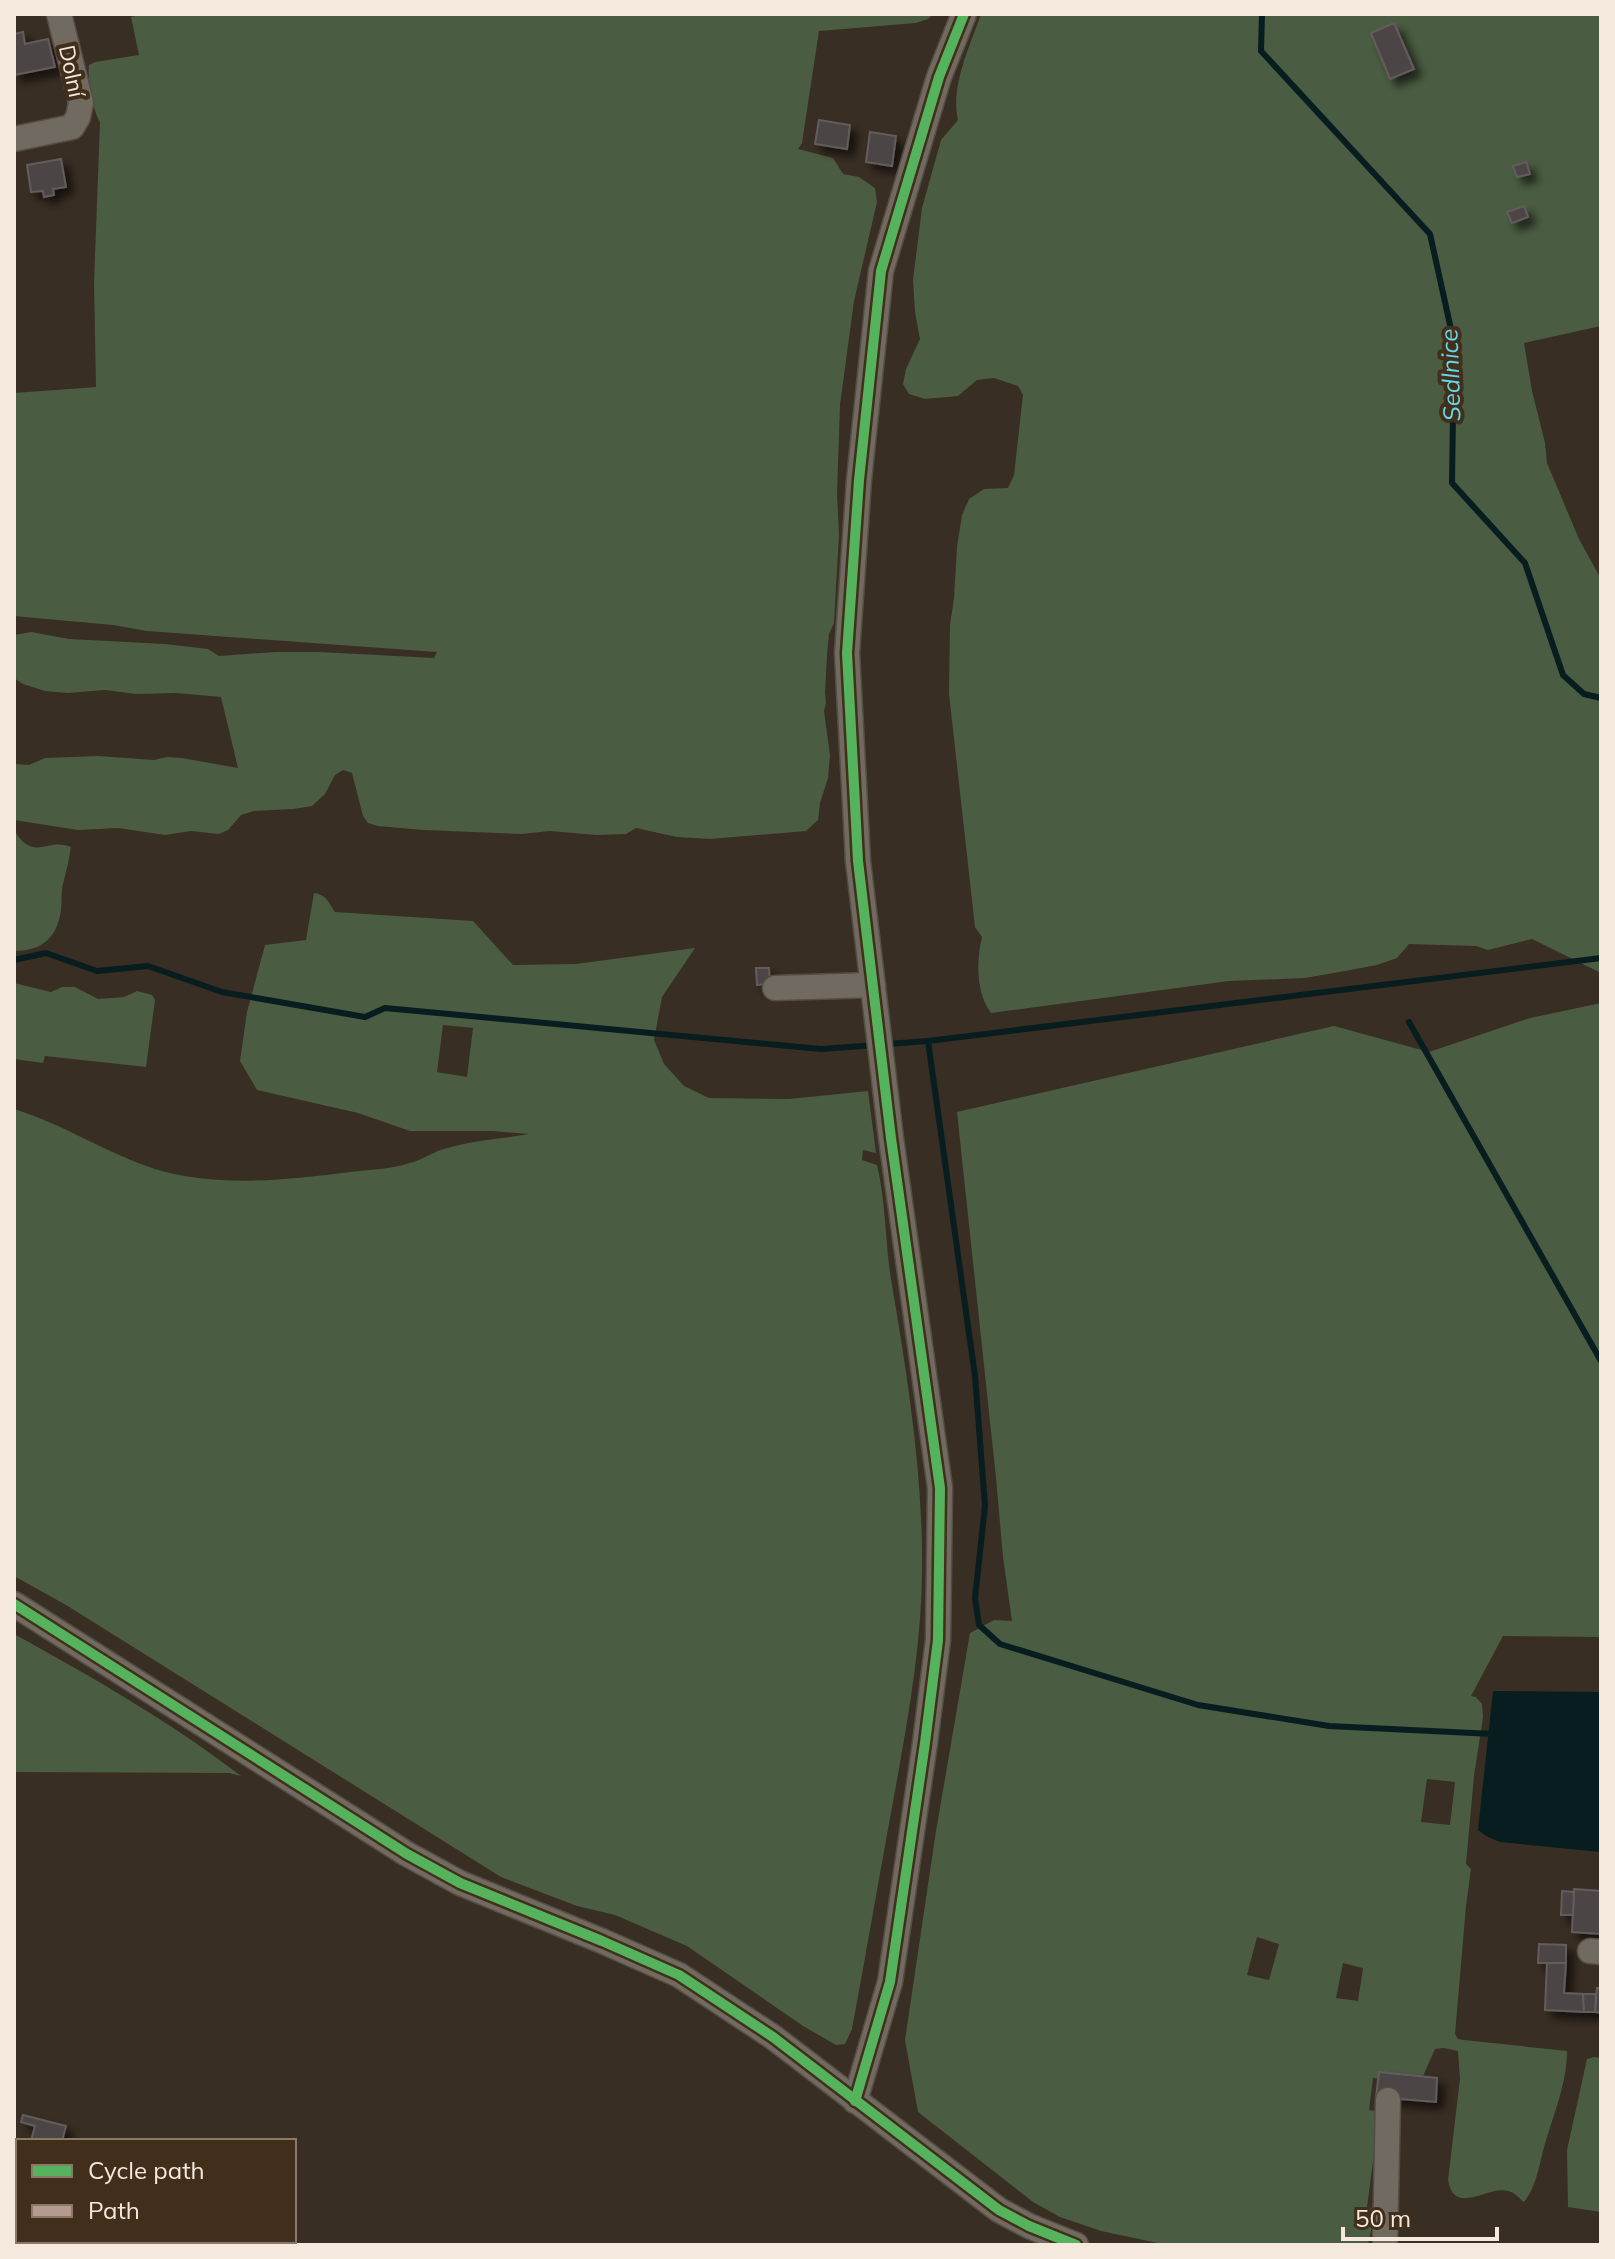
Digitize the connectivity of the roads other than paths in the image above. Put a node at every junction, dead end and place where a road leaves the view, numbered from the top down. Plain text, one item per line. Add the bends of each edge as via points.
1 (59, 14) edge
2 (964, 14) edge
3 (14, 139) edge
4 (873, 985) junction
5 (775, 988) dead end
6 (14, 1604) edge
7 (1388, 2100) dead end
8 (855, 2101) junction
9 (1076, 2245) edge
10 (1385, 2245) edge

1 - 3 street, Dolní via 81,103 78,117 72,127
2 - 4 street via 939,77 881,271 859,480 847,653 858,861
4 - 5 street
4 - 8 street via 940,1488 938,1640 890,1982
6 - 8 street via 407,1854 460,1883 679,1975 773,2037
7 - 10 street
8 - 9 street via 999,2210

